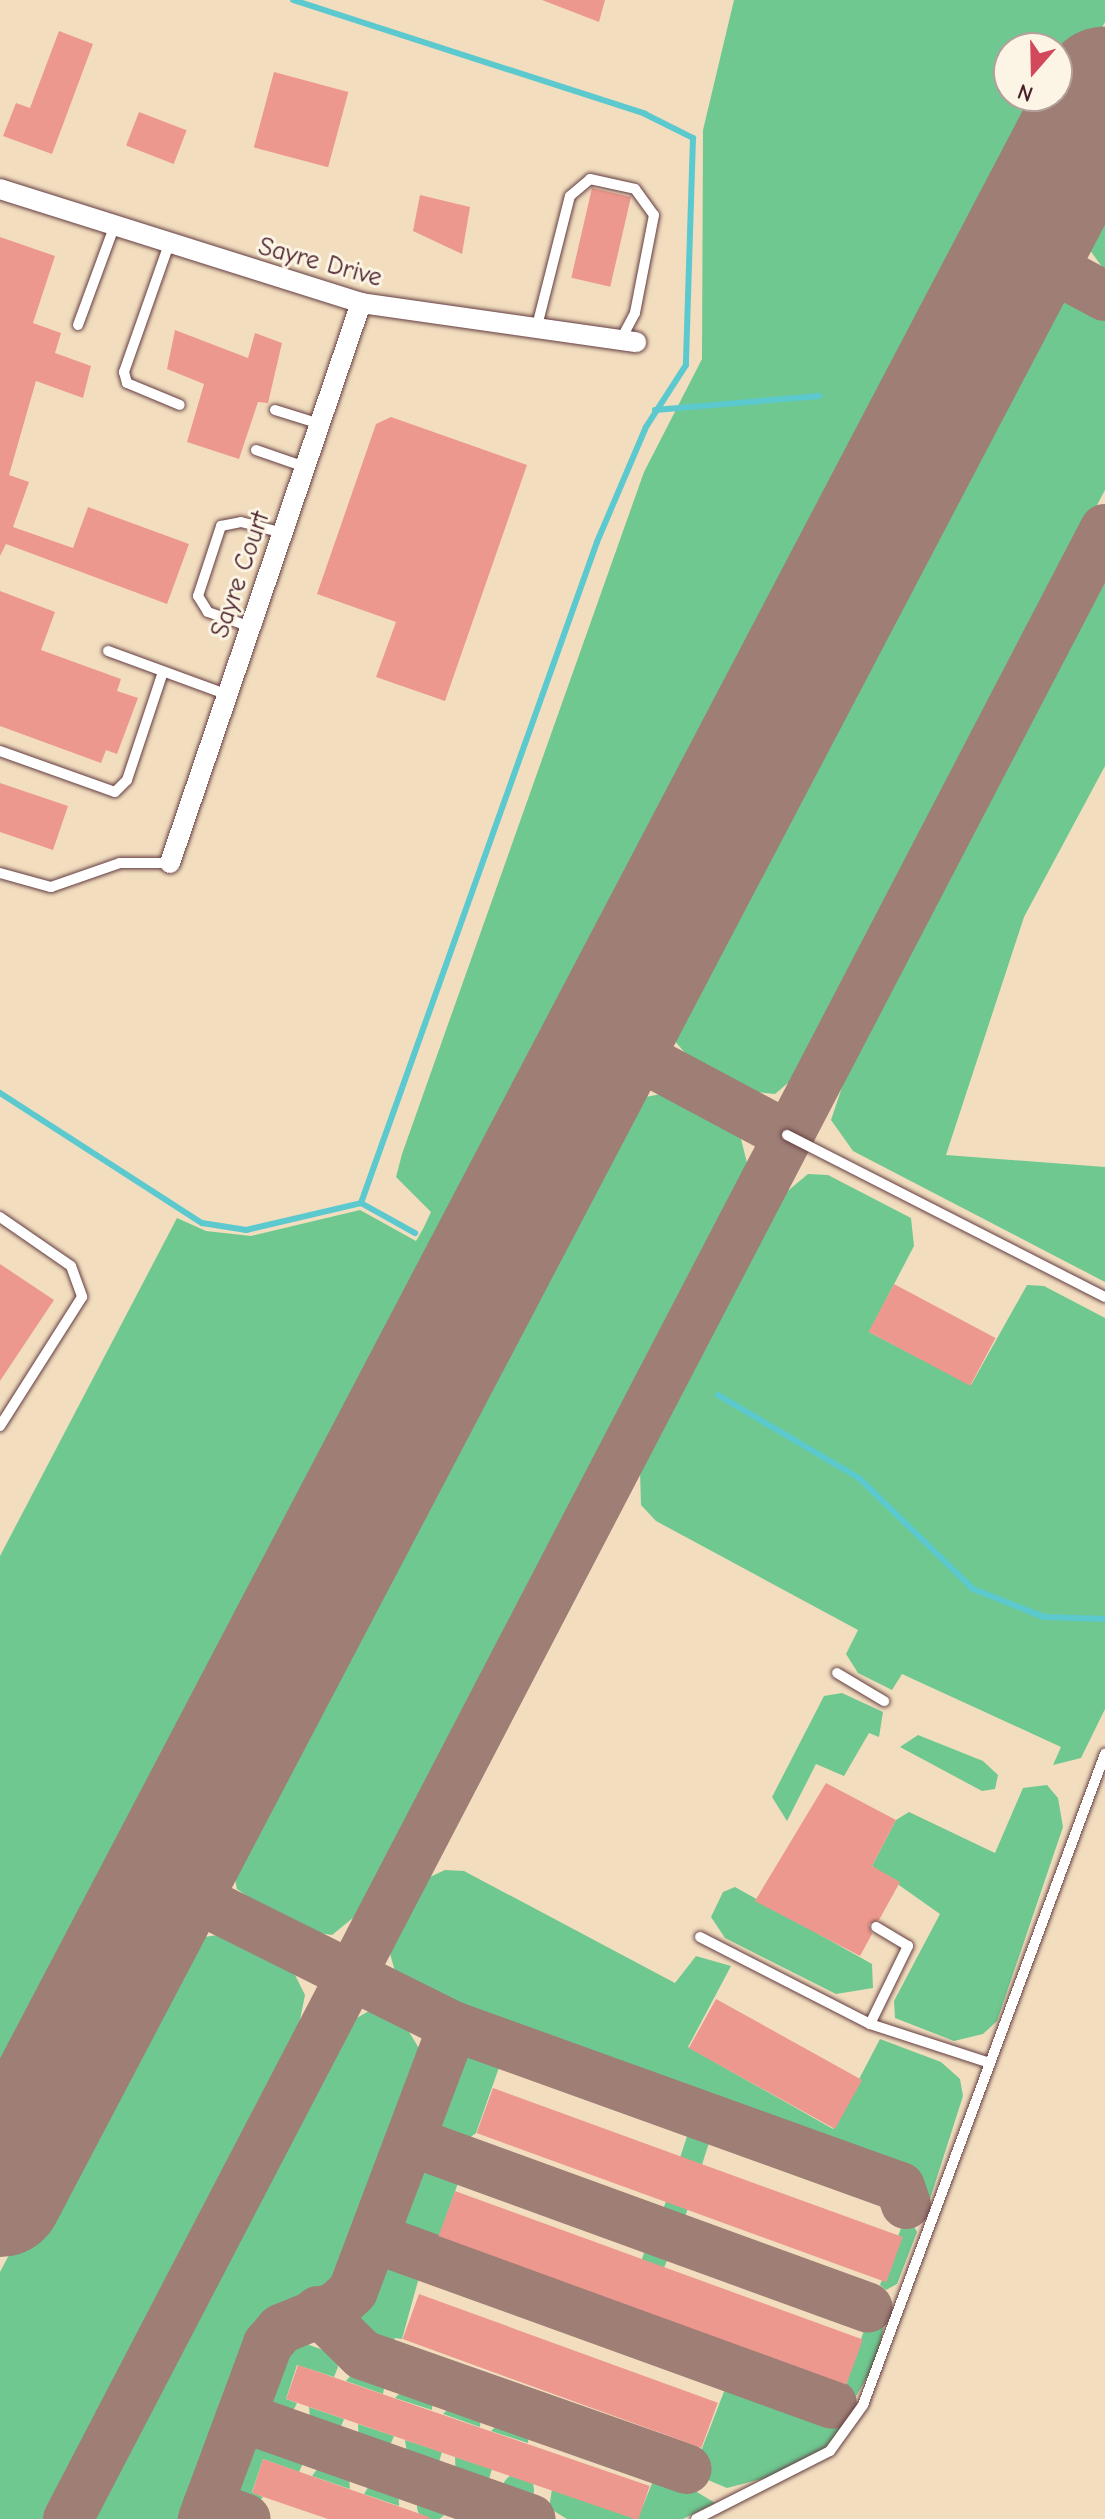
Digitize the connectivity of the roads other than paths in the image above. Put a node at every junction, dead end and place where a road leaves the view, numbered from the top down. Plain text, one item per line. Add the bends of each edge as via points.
1 (0, 189) edge
2 (113, 230) junction
3 (168, 247) junction
4 (361, 303) junction
5 (78, 325) dead end
6 (535, 331) junction
7 (628, 341) joint
8 (180, 405) dead end
9 (275, 410) dead end
10 (320, 424) junction
11 (256, 450) dead end
12 (305, 467) junction
13 (283, 533) junction
14 (251, 627) junction
15 (108, 651) dead end
16 (163, 672) junction
17 (228, 695) junction
18 (0, 751) edge
19 (170, 863) joint
20 (0, 873) edge
21 (787, 1135) dead end
22 (0, 1217) edge
23 (1105, 1297) edge
24 (0, 1426) edge
25 (837, 1673) dead end
26 (884, 1701) dead end
27 (1105, 1754) edge
28 (1093, 1789) junction
29 (1105, 1792) edge
30 (876, 1927) dead end
31 (700, 1937) dead end
32 (870, 2024) junction
33 (990, 2063) junction
34 (696, 2519) edge

1 - 2 street, Sayre Drive
2 - 3 street, Sayre Drive
2 - 5 lane
3 - 4 street, Sayre Drive
3 - 8 lane via 124,372 127,383
4 - 6 street, Sayre Drive
4 - 10 street, Sayre Court
6 - 7 street, Sayre Drive
6 - 7 lane via 570,196 590,179 635,189 654,215
9 - 10 lane
10 - 12 street, Sayre Court
11 - 12 lane
12 - 13 street, Sayre Court
13 - 14 street, Sayre Court
13 - 14 lane via 241,522 221,526 198,596 208,612
14 - 17 street, Sayre Court
15 - 16 lane
16 - 17 lane
16 - 18 lane via 127,780 115,792
17 - 19 street, Sayre Court
19 - 20 lane via 120,863 51,887
21 - 23 lane
22 - 24 lane via 71,1266 82,1297
25 - 26 lane
27 - 28 lane
28 - 29 lane
28 - 33 lane
30 - 32 lane via 908,1946
31 - 32 lane
32 - 33 lane
33 - 34 lane via 870,2387 844,2440 804,2468

